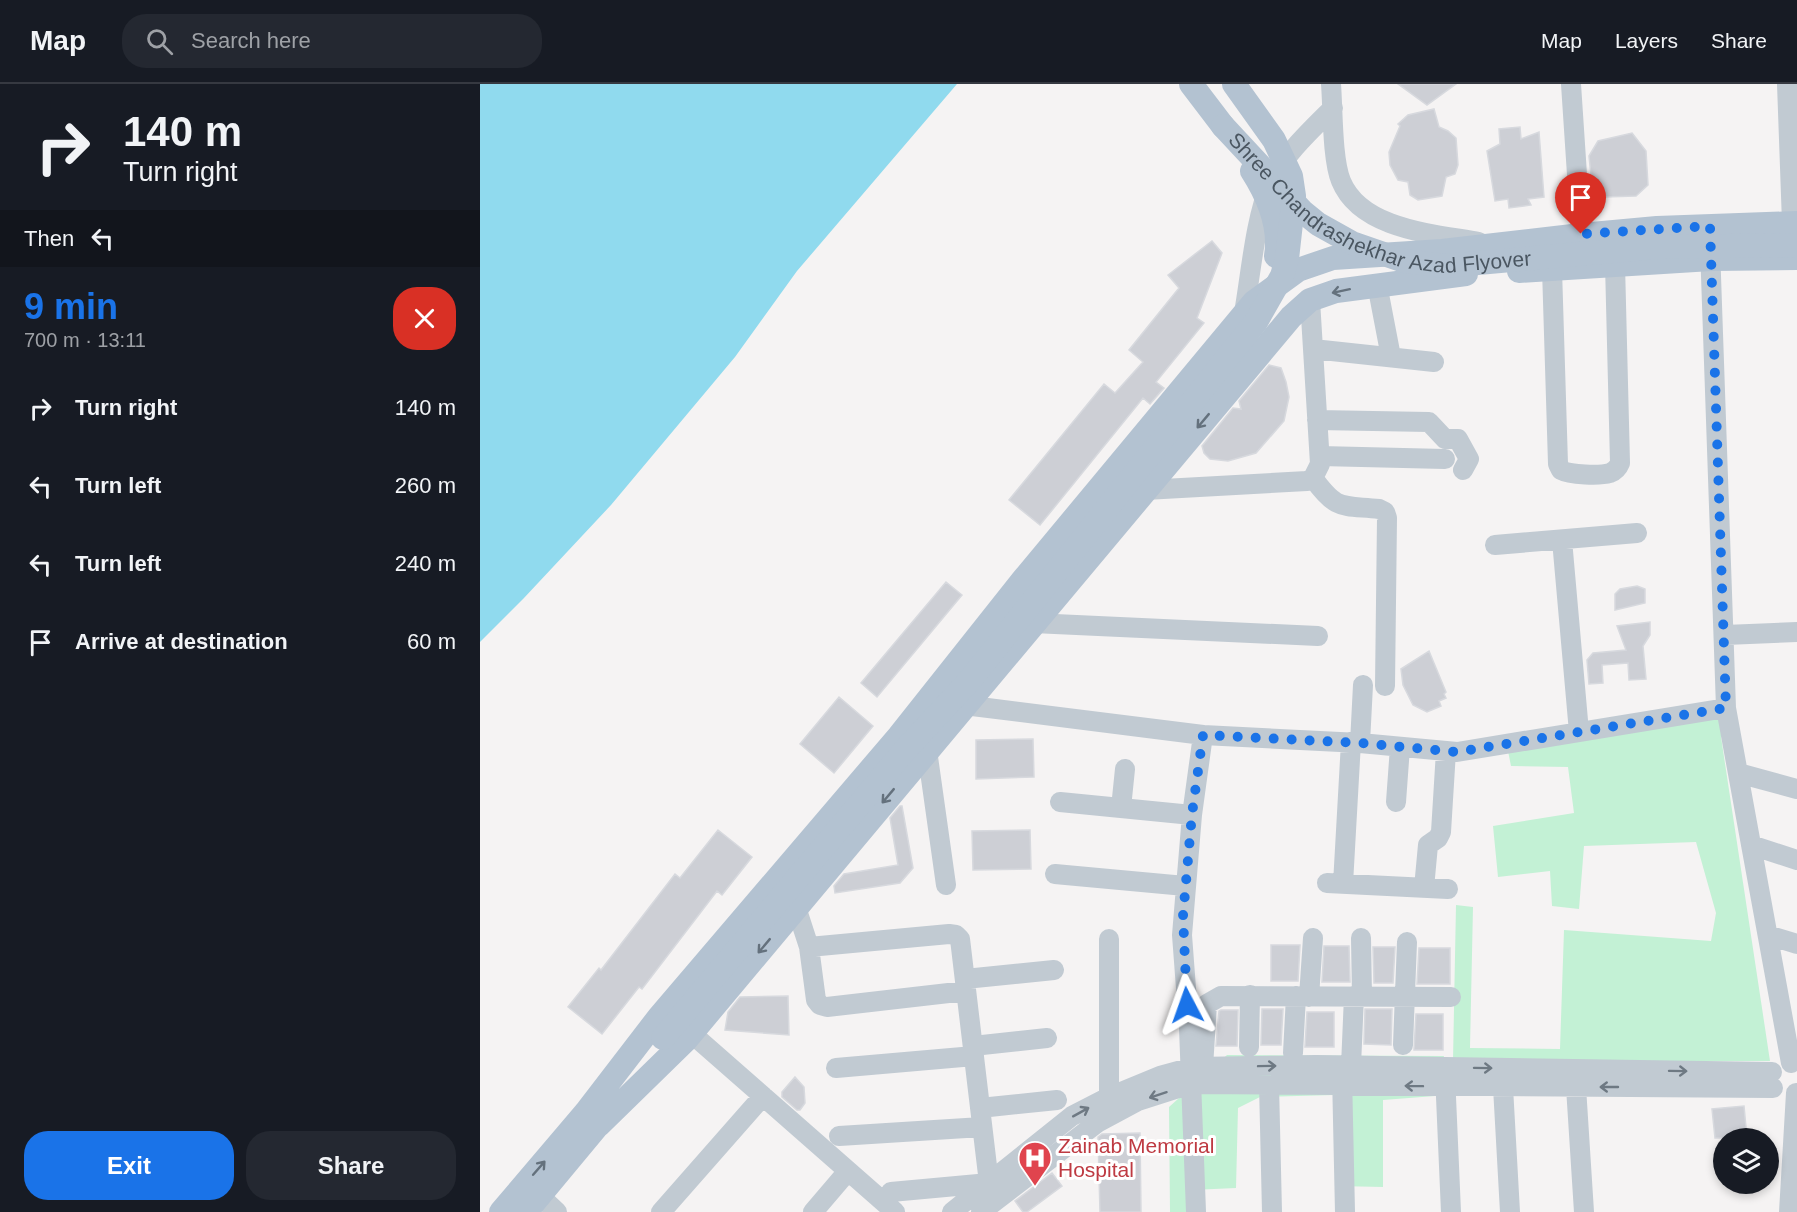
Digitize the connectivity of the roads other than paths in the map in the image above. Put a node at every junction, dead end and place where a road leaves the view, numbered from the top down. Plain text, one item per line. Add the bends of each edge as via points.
1 (1191, 84) edge
2 (1212, 84) edge
3 (1234, 84) edge
4 (1331, 84) edge
5 (1571, 84) edge
6 (1787, 84) edge
7 (1333, 108) junction
8 (1232, 124) junction
9 (1710, 226) junction
10 (1796, 231) edge
11 (1581, 234) junction
12 (1492, 244) junction
13 (1797, 258) edge
14 (1711, 259) junction
15 (1615, 264) junction
16 (1552, 268) junction
17 (1377, 284) junction
18 (1310, 300) junction
19 (1244, 313) junction
20 (1313, 349) junction
21 (1391, 357) junction
22 (1434, 362) dead end
23 (1317, 420) junction
24 (1320, 456) junction
25 (1445, 459) dead end
26 (1463, 470) dead end
27 (1313, 478) junction
28 (1145, 490) junction
29 (1637, 533) dead end
30 (1562, 540) junction
31 (1495, 545) dead end
32 (1034, 623) junction
33 (1797, 632) edge
34 (1725, 635) junction
35 (1318, 636) dead end
36 (1363, 685) dead end
37 (1385, 686) dead end
38 (964, 705) junction
39 (1726, 708) junction
40 (915, 717) junction
41 (1579, 732) junction
42 (1203, 735) junction
43 (899, 736) junction
44 (1356, 743) junction
45 (1400, 747) junction
46 (1446, 751) junction
47 (924, 753) junction
48 (1125, 769) dead end
49 (1738, 773) junction
50 (1797, 789) edge
51 (1060, 802) dead end
52 (1396, 802) dead end
53 (1121, 808) junction
54 (1192, 814) junction
55 (1751, 845) junction
56 (1797, 860) edge
57 (1055, 874) dead end
58 (946, 885) dead end
59 (1185, 886) junction
60 (1424, 888) junction
61 (1448, 889) dead end
62 (796, 907) junction
63 (1768, 936) junction
64 (1313, 938) dead end
65 (1361, 938) dead end
66 (1109, 939) dead end
67 (1407, 942) dead end
68 (1797, 944) edge
69 (809, 947) junction
70 (1054, 970) dead end
71 (965, 985) junction
72 (1250, 994) junction
73 (1302, 996) junction
74 (1405, 996) junction
75 (1358, 997) junction
76 (1451, 997) dead end
77 (680, 1037) junction
78 (1047, 1038) dead end
79 (1403, 1045) dead end
80 (1249, 1047) dead end
81 (973, 1051) junction
82 (1293, 1053) dead end
83 (1794, 1065) edge
84 (836, 1068) dead end
85 (1345, 1072) junction
86 (1195, 1073) junction
87 (1445, 1077) junction
88 (1269, 1084) junction
89 (1503, 1087) junction
90 (1576, 1087) junction
91 (1784, 1088) edge
92 (1109, 1098) junction
93 (760, 1100) junction
94 (1056, 1100) dead end
95 (981, 1117) junction
96 (839, 1136) dead end
97 (844, 1175) junction
98 (994, 1191) junction
99 (891, 1192) dead end
100 (541, 1207) edge
101 (501, 1212) edge
102 (661, 1212) edge
103 (813, 1212) edge
104 (877, 1212) edge
105 (895, 1212) edge
106 (952, 1212) edge
107 (981, 1212) edge
108 (1196, 1212) edge
109 (1272, 1212) edge
110 (1344, 1212) edge
111 (1451, 1212) edge
112 (1510, 1212) edge
113 (1584, 1212) edge
114 (1789, 1212) edge

1 - 8 main road
2 - 8 main road
3 - 77 main road, bridge via 1274,140 1291,176 1294,196 1287,259 1257,322 969,681 906,749
4 - 7 street
5 - 11 street
6 - 10 street
7 - 12 street via 1337,165 1349,195 1358,204 1407,229
7 - 19 street via 1299,141 1271,181
8 - 10 main road, Shree Chandrashekhar Azad Flyover, bridge via 1302,211 1318,224 1352,243 1404,261 1445,266
8 - 40 main road, bridge via 1273,211 1277,250 1272,276 1257,306 933,710
9 - 10 main road
9 - 11 main road
9 - 14 street
11 - 12 main road
12 - 19 main road via 1322,260 1298,270
13 - 14 main road
14 - 15 main road
14 - 34 street
15 - 16 main road
15 - 16 street via 1620,463 1608,474 1568,474 1558,464
16 - 17 main road
17 -> 18 main road
17 - 21 street
18 - 20 street
18 -> 28 main road via 1291,317
19 - 40 main road
20 - 21 street
20 - 23 street
21 - 22 street
23 - 24 street
23 - 26 street via 1429,422 1445,439 1458,439 1470,459
24 - 25 street
24 - 27 street
27 - 28 street
27 - 37 street via 1333,502 1379,509 1388,518
28 - 32 main road
29 - 30 street
30 - 31 street
30 - 41 street
32 - 35 street
32 - 38 main road
33 - 34 street
34 - 39 street
36 - 44 street
38 - 42 street
38 - 47 main road
39 - 41 street
39 - 49 street
40 - 43 main road
41 - 46 street
42 - 44 street
42 - 54 street
43 - 47 main road
101 -> 43 main road via 586,1112 659,1017
44 - 45 street
44 - 60 street via 1335,884
45 - 46 street
45 - 52 street
46 - 60 street via 1441,832 1426,848
47 - 58 street
47 -> 62 main road
48 - 53 street
49 - 50 street
49 - 55 street
51 - 53 street
53 - 54 street
54 - 59 street
55 - 56 street
55 - 63 street
57 - 59 street
59 - 86 street via 1182,935
60 - 61 street
62 - 69 street
62 -> 77 main road
63 - 68 street
63 - 83 street
64 - 73 street
65 - 75 street
66 - 92 street
67 - 74 street
69 - 71 street via 956,935 960,939
69 - 71 street via 816,1000 827,1007
70 - 71 street
71 - 81 street
72 - 73 street
72 - 80 street
72 - 86 street via 1221,996 1207,1004
73 - 75 street
73 - 82 street
74 - 75 street
74 - 76 street
74 - 79 street
75 - 85 street
77 - 93 street
77 - 100 main road via 599,1125
78 - 81 street
81 - 84 street
81 - 95 street
83 - 91 street via 1780,1065
86 -> 85 street
85 - 87 street
85 - 88 street
85 - 110 street
86 - 88 street
86 - 92 street via 1160,1076
86 -> 98 street via 1097,1124
86 - 108 street
87 - 89 street
87 -> 91 street
87 - 111 street
88 - 109 street
89 - 90 street
89 - 112 street
91 -> 90 street
90 - 113 street
91 - 114 street via 1792,1155
98 -> 92 street via 1072,1116
93 - 97 street
93 - 102 street
94 - 95 street
95 - 96 street
95 - 98 street
97 - 103 street
97 - 104 street
97 - 105 street
98 - 99 street
98 - 106 street
98 - 107 street

